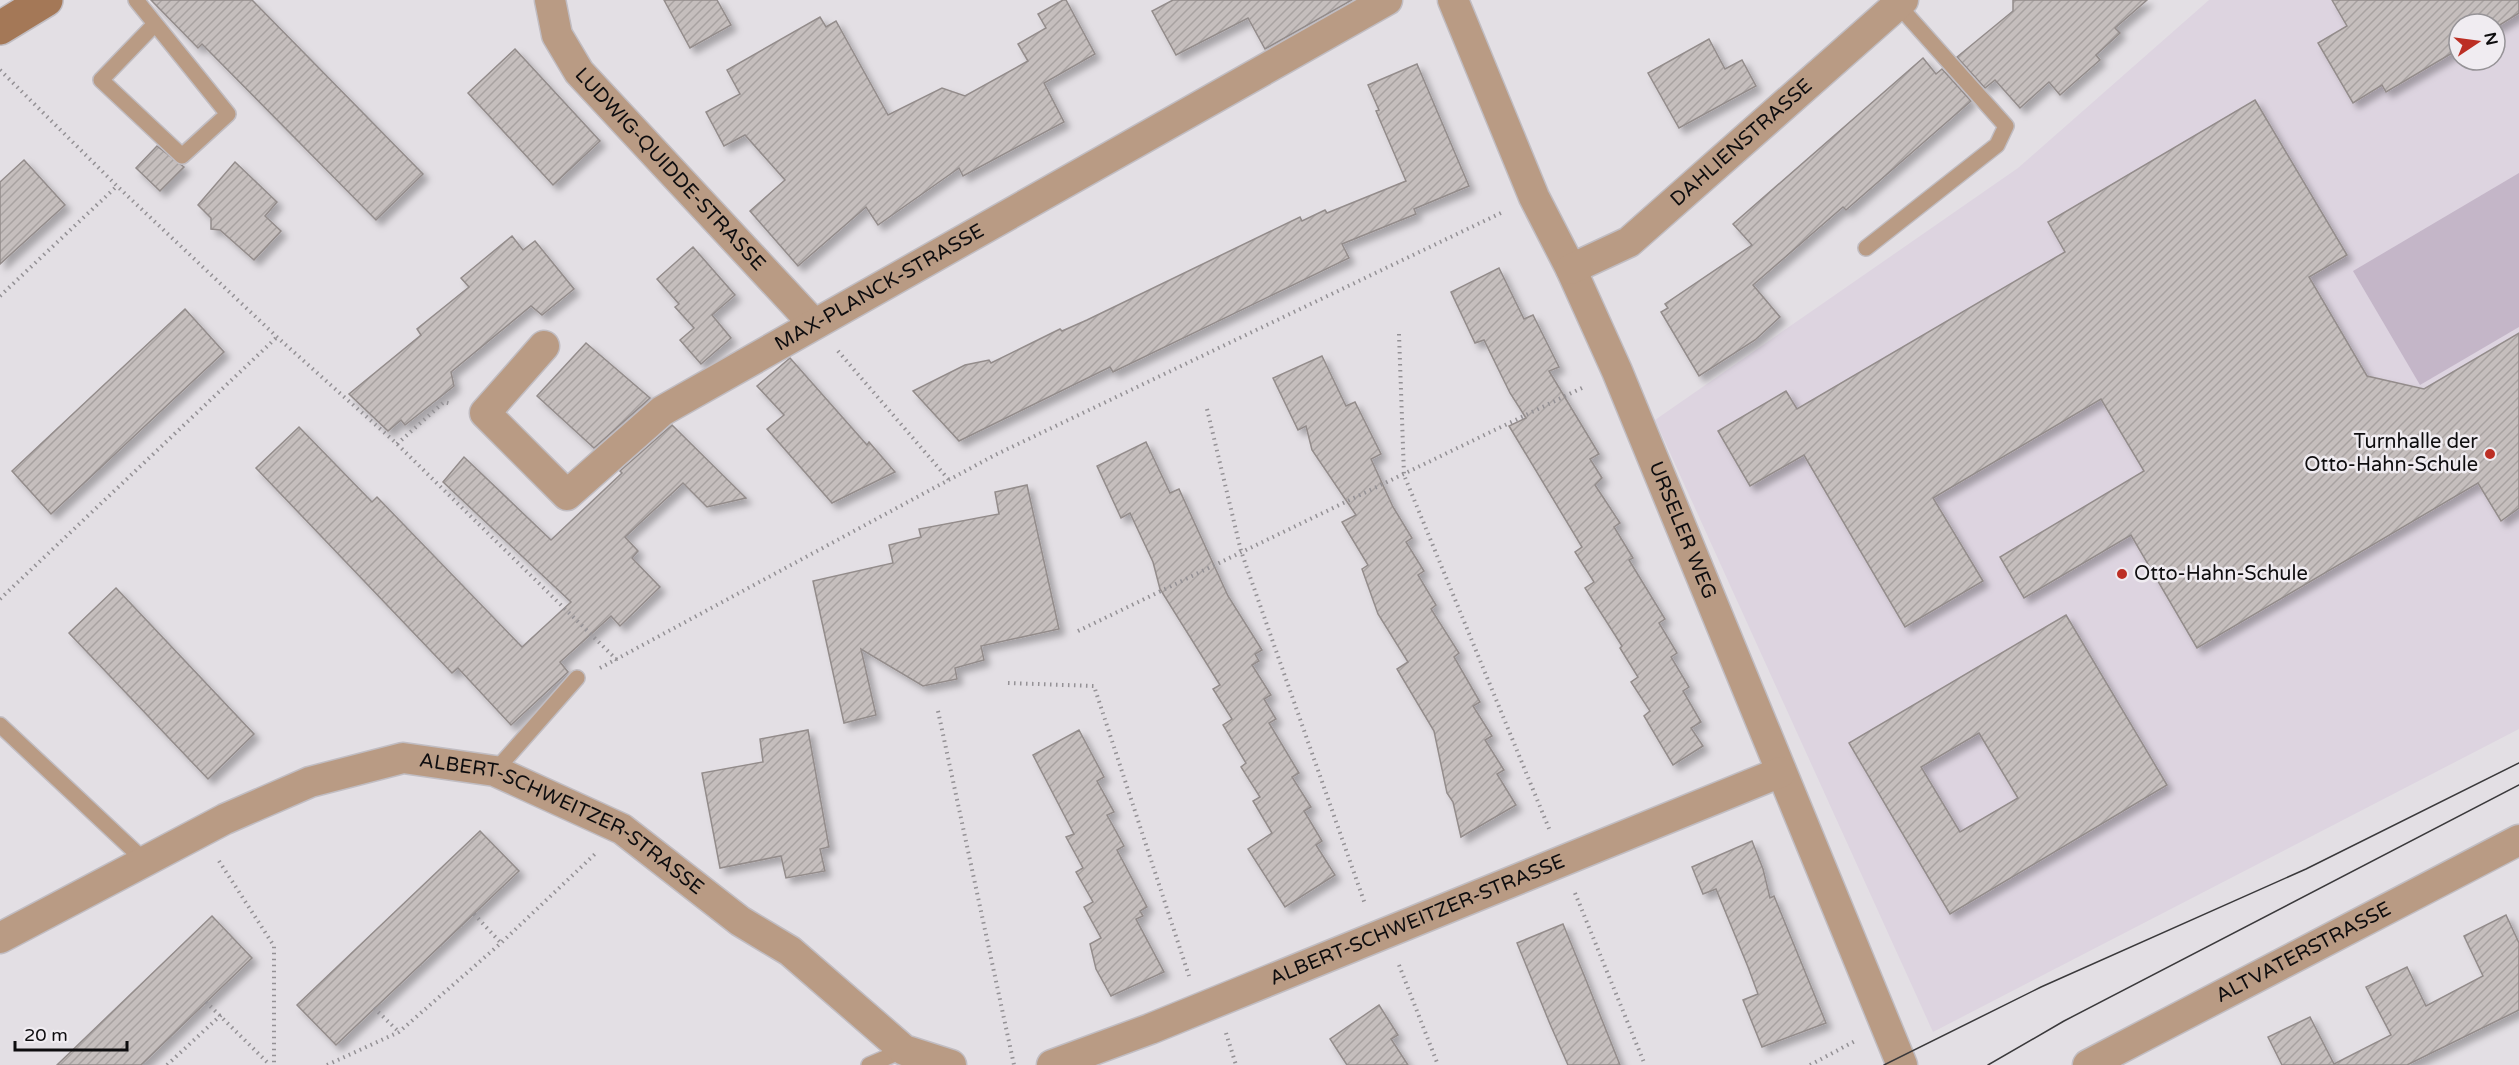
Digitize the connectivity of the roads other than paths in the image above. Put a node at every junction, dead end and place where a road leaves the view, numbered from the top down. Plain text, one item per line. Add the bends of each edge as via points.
1 (46, 0) edge
2 (136, 0) edge
3 (550, 0) edge
4 (1387, 0) edge
5 (1453, 0) edge
6 (1900, 2) edge
7 (155, 24) junction
8 (0, 28) edge
9 (1866, 248) dead end
10 (1571, 269) junction
11 (813, 323) junction
12 (544, 346) dead end
13 (577, 678) road end
14 (0, 725) edge
15 (495, 771) junction
16 (1781, 772) junction
17 (2519, 840) edge
18 (146, 862) junction
19 (0, 938) edge
20 (904, 1050) junction
21 (869, 1065) edge
22 (951, 1065) edge
23 (1052, 1065) edge
24 (1902, 1065) edge
25 (2088, 1065) edge

1 - 8 street
2 - 7 lane
3 - 11 street, LUDWIG-QUIDDE-STRASSE via 557,35 579,72
4 - 11 street, MAX-PLANCK-STRASSE
5 - 10 street, URSELER WEG via 1534,197
6 - 9 lane via 2006,126 1997,145
6 - 10 street, DAHLIENSTRASSE via 1629,242
7 - 7 lane via 228,114 182,156 101,80
10 - 16 street, URSELER WEG via 1617,371
11 - 12 street, MAX-PLANCK-STRASSE via 662,411 567,495 485,413
13 - 15 lane
14 - 18 lane
15 - 18 street, ALBERT-SCHWEITZER-STRASSE via 403,758 310,782
15 - 20 street, ALBERT-SCHWEITZER-STRASSE via 622,829 740,921 790,951
16 - 23 street, ALBERT-SCHWEITZER-STRASSE
16 - 24 street, URSELER WEG
17 - 25 street, ALTVATERSTRASSE
18 - 19 street, ALBERT-SCHWEITZER-STRASSE
20 - 21 lane
20 - 22 street, ALBERT-SCHWEITZER-STRASSE

